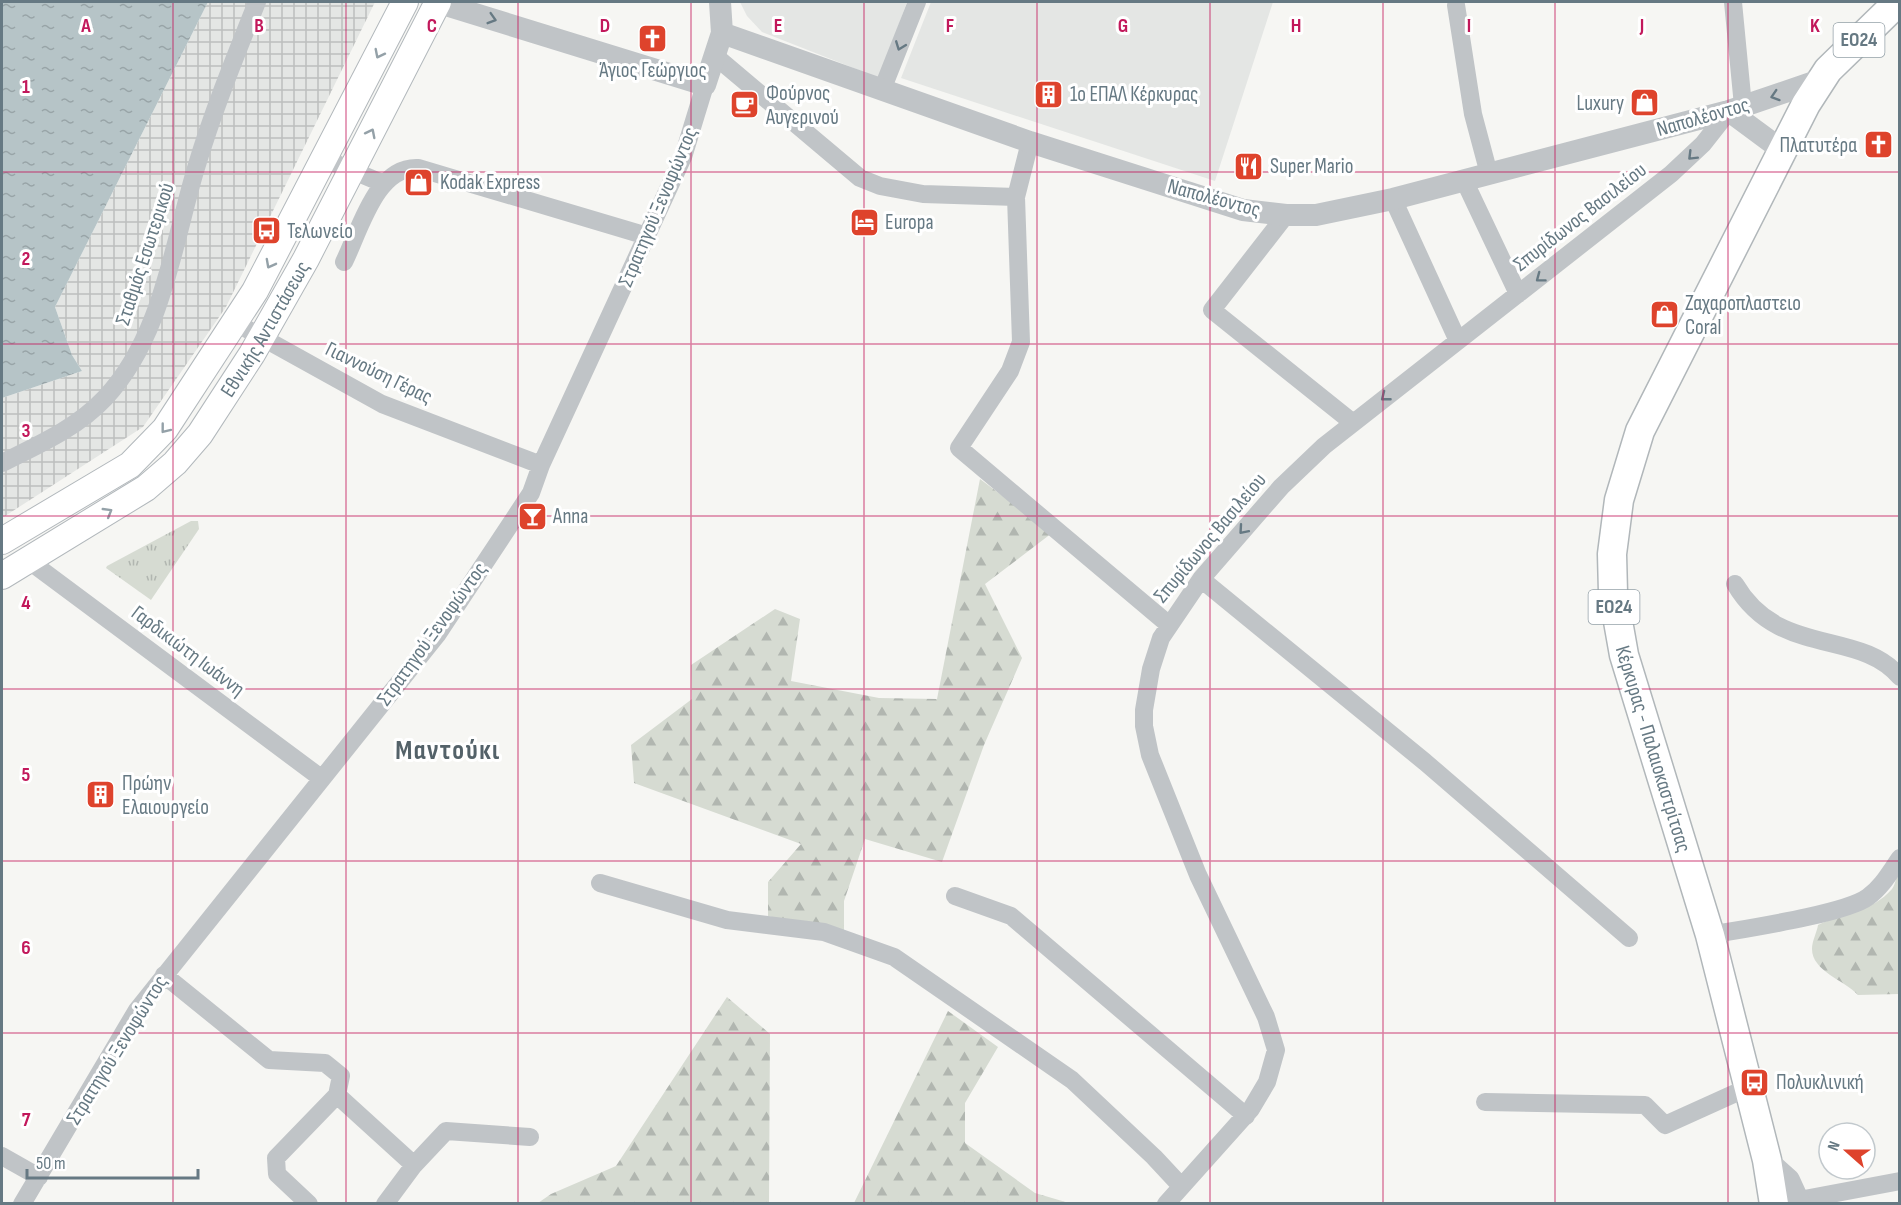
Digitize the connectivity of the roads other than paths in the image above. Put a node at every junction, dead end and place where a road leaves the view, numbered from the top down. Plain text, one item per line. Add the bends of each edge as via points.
1 (257, 2) edge
2 (405, 2) edge
3 (437, 2) edge
4 (720, 2) edge
5 (917, 2) edge
6 (1733, 2) edge
7 (1898, 2) edge
8 (1456, 5) dead end
9 (722, 33) junction
10 (715, 56) junction
11 (1820, 80) junction
12 (705, 86) junction
13 (882, 90) junction
14 (1736, 109) junction
15 (1030, 142) junction
16 (1783, 151) junction
17 (325, 159) junction
18 (352, 171) junction
19 (1489, 174) junction
20 (1464, 180) junction
21 (382, 183) junction
22 (1016, 197) junction
23 (1393, 199) junction
24 (1286, 215) junction
25 (647, 236) junction
26 (344, 261) dead end
27 (1518, 294) junction
28 (236, 323) junction
29 (261, 338) junction
30 (1458, 341) junction
31 (1352, 422) junction
32 (2, 463) edge
33 (541, 465) junction
34 (42, 516) junction
35 (2, 541) edge
36 (58, 542) junction
37 (28, 560) junction
38 (2, 576) edge
39 (1201, 579) junction
40 (1735, 584) dead end
41 (1168, 624) junction
42 (1899, 677) edge
43 (321, 778) junction
44 (1899, 858) edge
45 (600, 883) dead end
46 (955, 896) dead end
47 (1710, 935) junction
48 (1629, 938) dead end
49 (164, 975) junction
50 (1749, 1087) junction
51 (337, 1095) junction
52 (1485, 1102) dead end
53 (1246, 1116) junction
54 (530, 1137) dead end
55 (2, 1156) edge
56 (414, 1166) junction
57 (39, 1177) junction
58 (1899, 1181) edge
59 (1181, 1186) junction
60 (22, 1203) edge
61 (309, 1203) edge
62 (385, 1203) edge
63 (1166, 1203) edge
64 (1784, 1203) edge

1 - 32 street, Σταθμός Εσωτερικού via 210,120 157,305 125,372 84,417
2 -> 17 main road, Εθνικής Αντιστάσεως
3 -> 12 street
18 -> 3 main road, Εθνικής Αντιστάσεως
4 - 9 street, Στρατηγού Ξενοφώντος
5 -> 13 street
6 - 14 street
7 - 11 main road, ΕΟ24
8 - 19 street via 1473,114
9 - 10 street, Στρατηγού Ξενοφώντος
9 - 13 street, Ναπολέοντος
10 - 12 street, Στρατηγού Ξενοφώντος
10 - 22 street via 860,178 923,194
11 -> 14 street, Ναπολέοντος
11 - 16 main road, Κέρκυρας - Παλαιοκαστρίτσας / ΕΟ24
12 - 25 street, Στρατηγού Ξενοφώντος via 683,157
13 - 15 street, Ναπολέοντος
14 - 16 street
14 - 19 street, Ναπολέοντος
14 -> 27 street, Σπυρίδωνος Βασιλείου via 1683,164
15 - 22 street
15 - 24 street, Ναπολέοντος via 1243,210
16 - 47 main road, Κέρκυρας - Παλαιοκαστρίτσας / ΕΟ24 via 1640,431 1624,479 1613,535 1612,582 1619,636
17 - 18 street
17 -> 28 main road, Εθνικής Αντιστάσεως
18 - 21 street
18 - 29 main road, Εθνικής Αντιστάσεως
19 - 20 street, Ναπολέοντος
20 - 23 street, Ναπολέοντος
20 - 27 street
21 - 25 street via 406,168 418,168
21 - 26 street
22 - 41 street via 1021,342 1011,371 959,448
23 - 24 street, Ναπολέοντος via 1316,214
23 - 30 street
24 - 31 street via 1212,310
25 - 33 street, Στρατηγού Ξενοφώντος
27 - 30 street, Σπυρίδωνος Βασιλείου
28 - 29 street, Γιαννούση Γέρας
28 -> 34 main road, Εθνικής Αντιστάσεως via 178,411 144,453
29 - 33 street, Γιαννούση Γέρας via 382,404
36 -> 29 main road, Εθνικής Αντιστάσεως via 146,488 175,464 208,422
30 -> 31 street, Σπυρίδωνος Βασιλείου
31 -> 39 street, Σπυρίδωνος Βασιλείου via 1281,487
33 - 43 street, Στρατηγού Ξενοφώντος via 531,493 437,635
34 - 35 main road, Εθνικής Αντιστάσεως
34 - 36 main road
36 - 37 main road, Εθνικής Αντιστάσεως
37 - 38 main road, Εθνικής Αντιστάσεως
37 - 43 street, Γαρδικιώτη Ιωάννη
39 - 41 street, Σπυρίδωνος Βασιλείου
39 - 48 street via 1425,762
40 - 42 street via 1746,603 1773,624 1866,656
41 - 53 street, Σπυρίδωνος Βασιλείου via 1155,652 1147,688 1144,726 1150,755 1198,875 1266,1017 1275,1044 1275,1061 1267,1082
43 - 49 street, Στρατηγού Ξενοφώντος
44 - 47 street via 1867,898 1846,908
45 - 59 street via 727,920 824,932 894,957 1072,1080
46 - 53 street via 1011,916
47 - 50 main road, Κέρκυρας - Παλαιοκαστρίτσας / ΕΟ24
49 - 51 street via 269,1060 325,1063 334,1068 341,1076
49 - 57 street, Στρατηγού Ξενοφώντος via 137,1010
50 - 52 street via 1665,1125 1645,1105
50 - 64 main road, Κέρκυρας - Παλαιοκαστρίτσας / ΕΟ24 via 1767,1160
51 - 56 street
51 - 61 street via 276,1158 277,1174
53 - 59 street, Σπυρίδωνος Βασιλείου
54 - 56 street via 446,1131
55 - 57 street
56 - 62 street
57 - 60 street, Στρατηγού Ξενοφώντος
58 - 64 street
59 - 63 street, Σπυρίδωνος Βασιλείου

